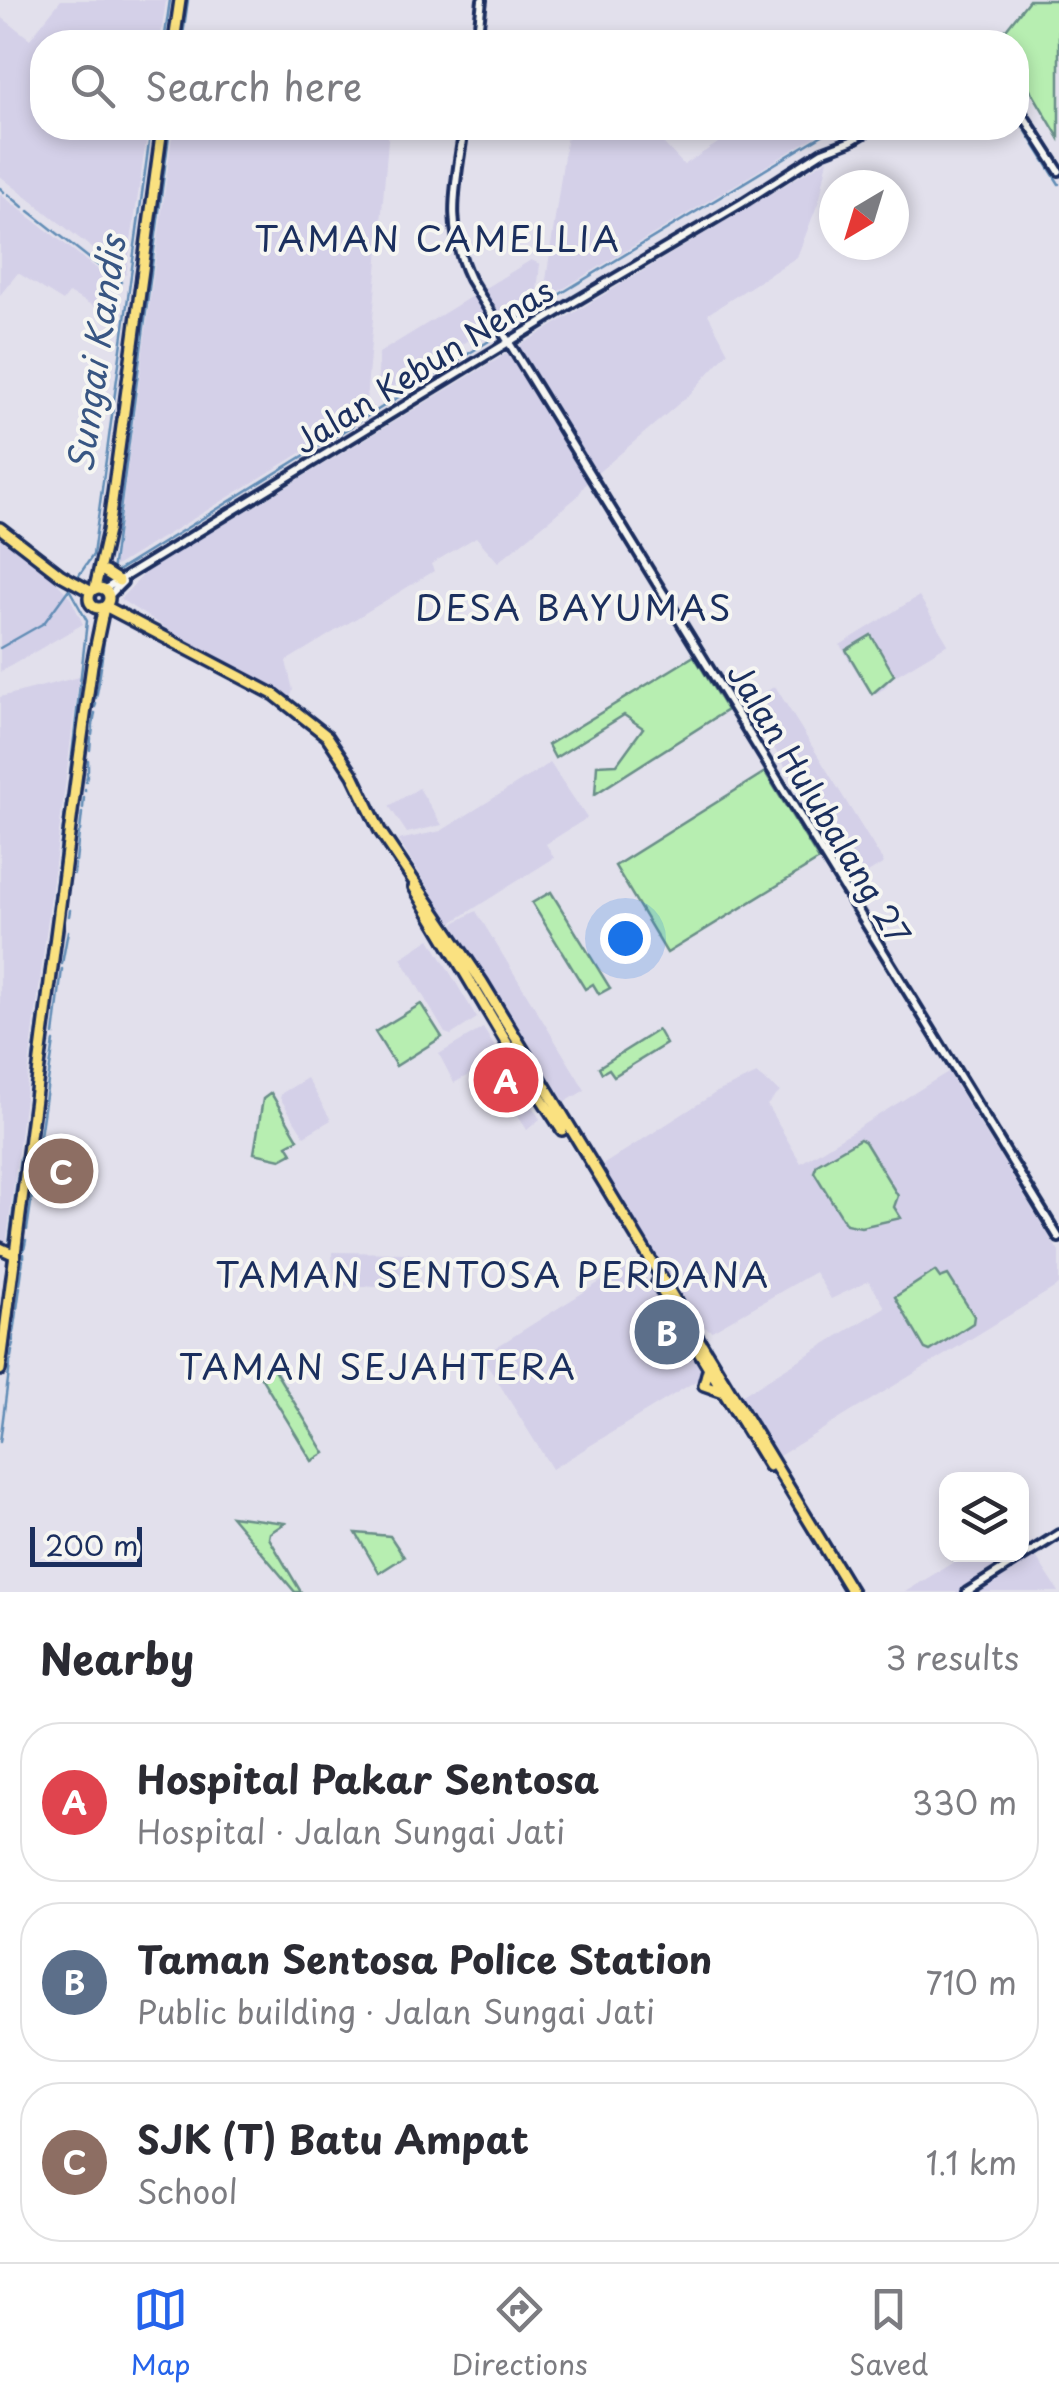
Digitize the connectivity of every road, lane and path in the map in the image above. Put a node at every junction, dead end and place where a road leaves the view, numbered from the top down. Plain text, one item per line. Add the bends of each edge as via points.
1 (180, 0) edge
2 (482, 0) edge
3 (176, 30) edge
4 (478, 30) edge
5 (1029, 124) edge
6 (160, 140) edge
7 (462, 140) edge
8 (853, 140) edge
9 (1059, 170) edge
10 (501, 329) junction
11 (527, 331) junction
12 (510, 342) junction
13 (494, 352) junction
14 (0, 528) edge
15 (103, 554) junction
16 (105, 572) junction
17 (136, 572) junction
18 (61, 575) junction
19 (119, 580) junction
20 (98, 596) junction
21 (515, 1046) junction
22 (1059, 1238) edge
23 (0, 1248) edge
24 (16, 1255) junction
25 (685, 1318) junction
26 (705, 1348) junction
27 (0, 1370) edge
28 (1059, 1534) edge
29 (849, 1592) edge
30 (967, 1592) edge

1 - 3 main road
2 - 4 street
5 - 9 street
6 - 15 main road
7 - 10 street, Jalan Hulubalang 27 via 455,238 470,279
8 - 11 street, Jalan Kebun Nenas via 822,152
10 - 11 street
10 - 12 street, Jalan Hulubalang 27
10 - 13 street
11 - 12 street, Jalan Kebun Nenas
12 - 13 street, Jalan Kebun Nenas
12 - 22 street, Jalan Hulubalang 27
13 - 17 street, Jalan Kebun Nenas
14 - 18 main road
15 - 16 main road
15 - 20 main road
16 - 19 main road
16 - 20 main road
17 - 19 street, Jalan Kebun Nenas
17 - 20 street
18 - 20 main road
18 - 20 main road
19 - 20 street, Jalan Kebun Nenas
20 - 21 main road via 275,695 327,736
20 - 24 main road
21 - 25 main road
21 - 29 main road via 708,1369 704,1386 723,1393
23 - 24 main road
24 - 27 main road
25 - 26 main road
25 - 26 main road via 705,1332
26 - 29 main road
28 - 30 street

